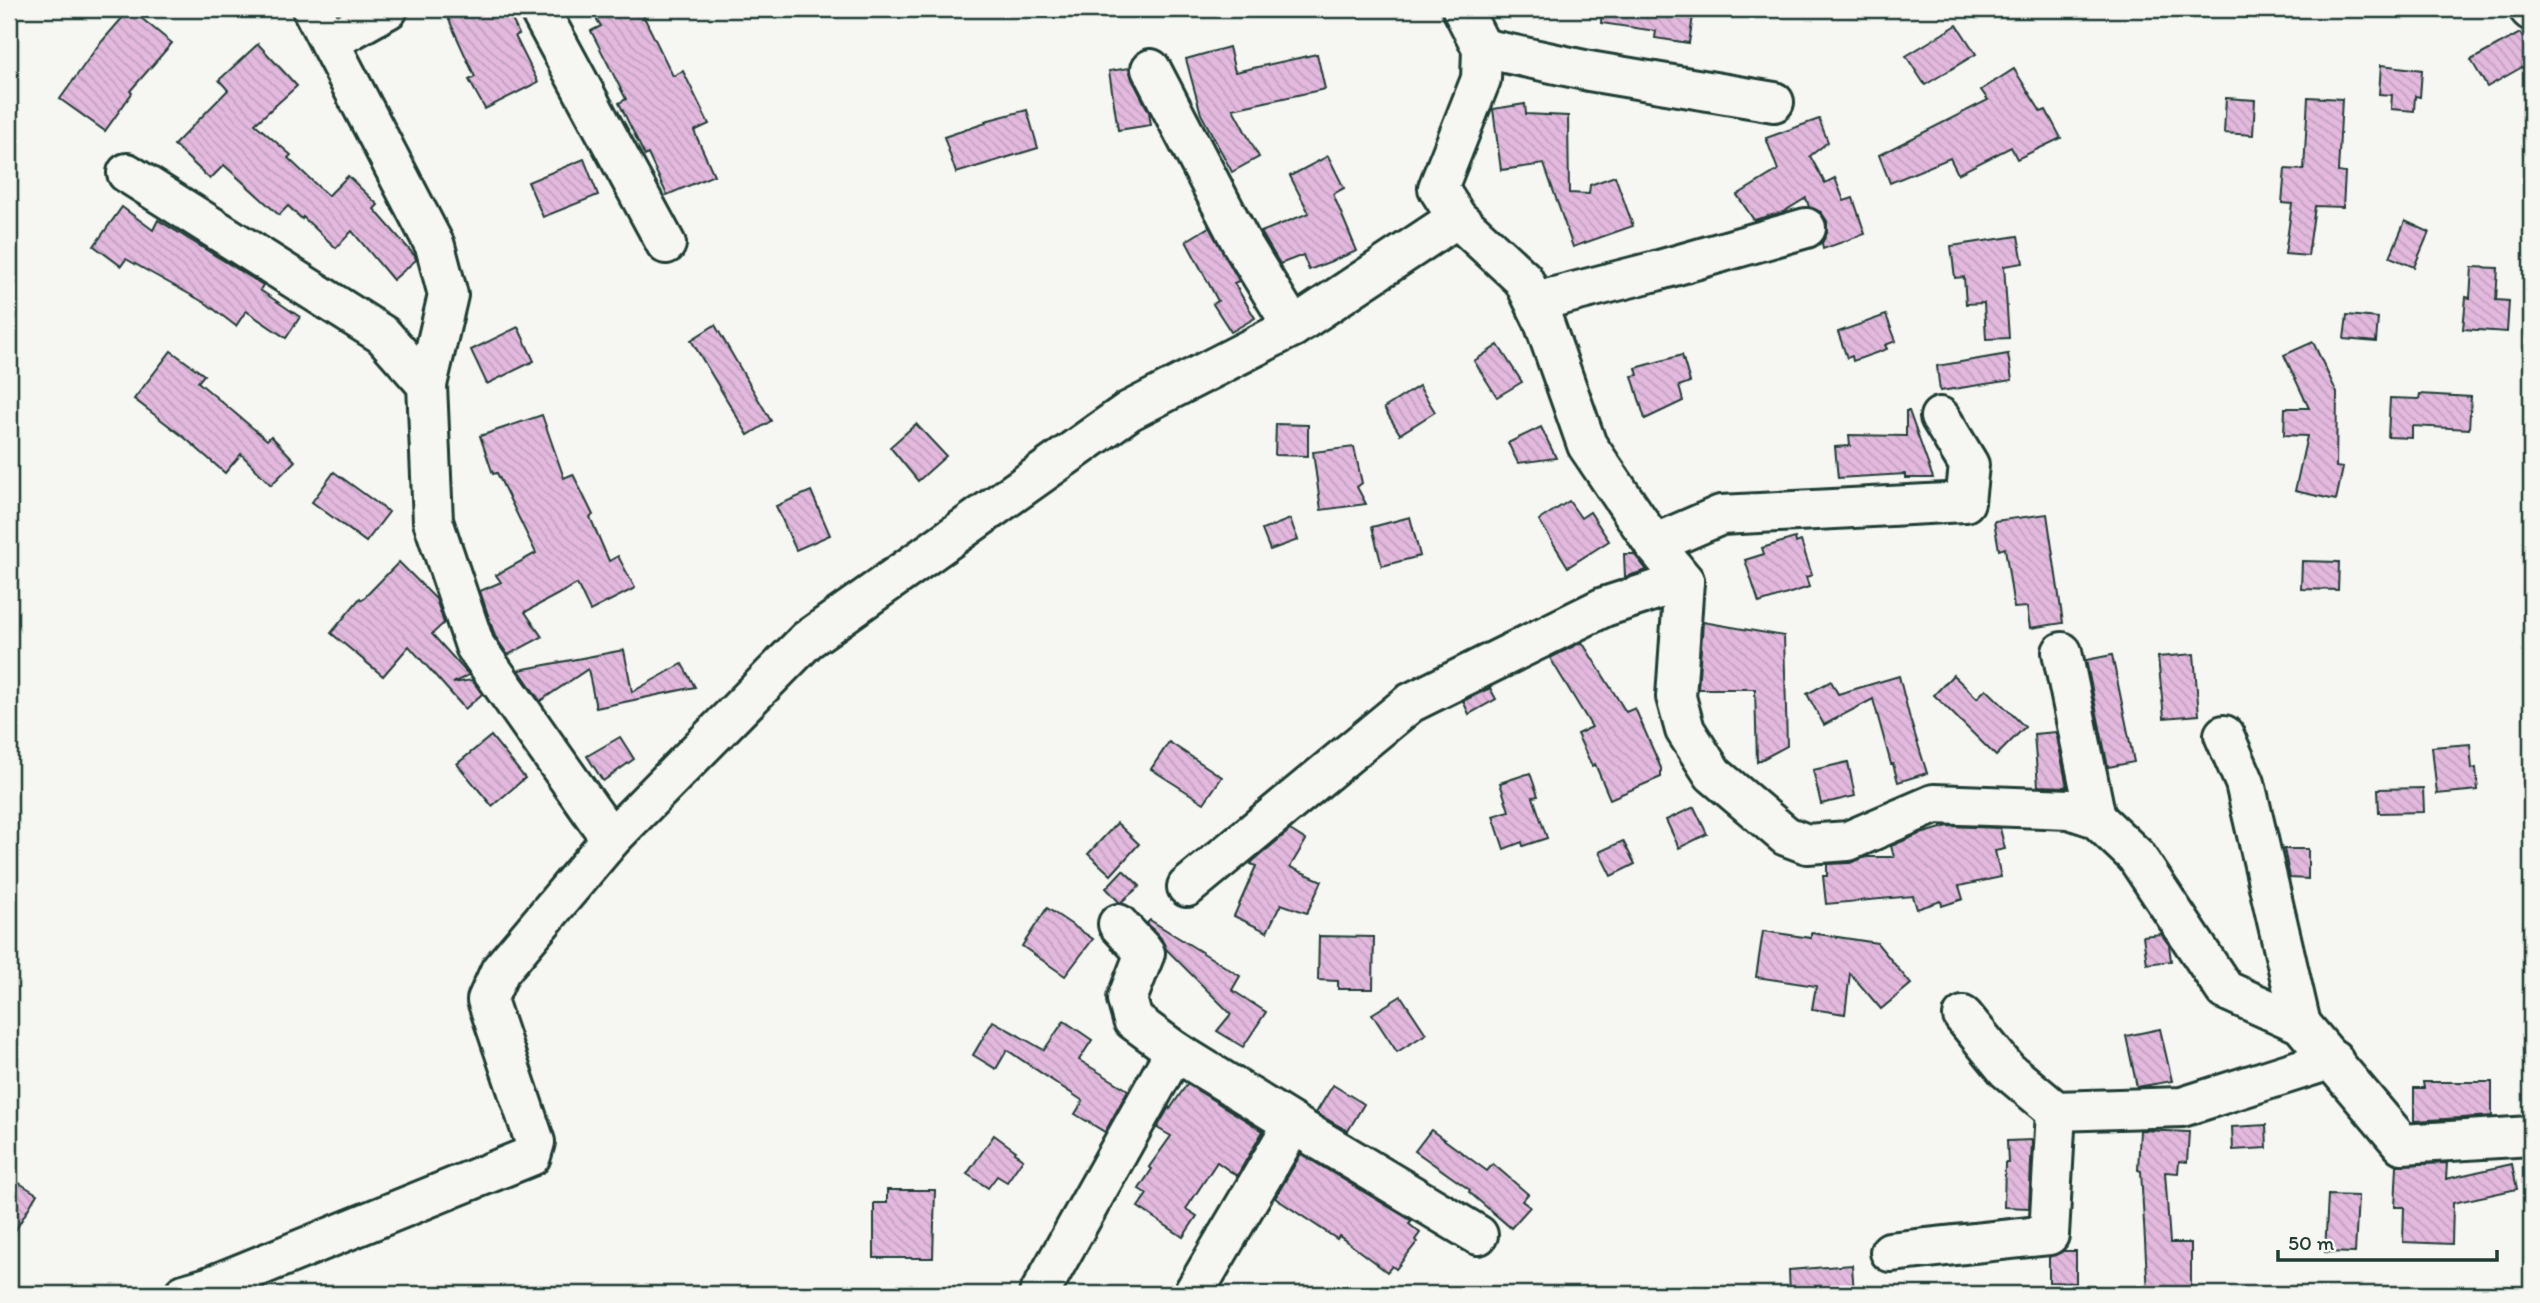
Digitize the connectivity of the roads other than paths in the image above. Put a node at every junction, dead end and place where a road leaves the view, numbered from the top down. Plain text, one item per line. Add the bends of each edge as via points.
1 (388, 9) edge
2 (538, 9) edge
3 (1462, 9) edge
4 (321, 25) edge
5 (1482, 48) junction
6 (1151, 69) dead end
7 (1774, 102) dead end
8 (127, 173) dead end
9 (1457, 218) junction
10 (1806, 228) dead end
11 (666, 244) dead end
12 (1535, 302) junction
13 (1293, 327) junction
14 (427, 385) junction
15 (1940, 417) dead end
16 (1654, 544) junction
17 (1684, 581) junction
18 (2062, 652) dead end
19 (2224, 735) dead end
20 (2096, 818) junction
21 (611, 839) junction
22 (1187, 887) dead end
23 (1118, 924) dead end
24 (1963, 1016) dead end
25 (2301, 1024) junction
26 (1175, 1051) junction
27 (2333, 1059) junction
28 (2056, 1111) junction
29 (1293, 1124) junction
30 (2531, 1136) edge
31 (1478, 1235) dead end
32 (1890, 1252) dead end
33 (1208, 1289) edge
34 (184, 1294) edge
35 (1039, 1294) edge

1 - 4 street
2 - 11 street
3 - 5 street
4 - 14 street via 435,246 448,295
5 - 7 street
5 - 9 street via 1481,79 1438,188
6 - 13 street via 1241,242
8 - 14 street via 383,335
9 - 12 street via 1523,279
9 - 13 street
10 - 12 street
12 - 16 street via 1587,445
13 - 21 street via 1129,411 807,640
14 - 21 street via 433,521 474,646
15 - 16 street via 1969,465 1965,502 1721,515
16 - 17 street
17 - 20 street via 1676,697 1685,730 1713,774 1786,836 1807,844 1848,841 1934,804 2069,809
17 - 22 street via 1604,607 1410,703
18 - 20 street
19 - 25 street via 2245,783
20 - 25 street via 2136,856 2225,990
21 - 34 street via 500,971 487,1000 535,1142 531,1156
23 - 26 street via 1145,953 1127,999 1133,1020
24 - 28 street via 2007,1070
25 - 27 street
26 - 29 street
26 - 35 street
27 - 28 street via 2182,1107
27 - 30 street via 2402,1144
28 - 32 street via 2049,1235
29 - 31 street
29 - 33 street

